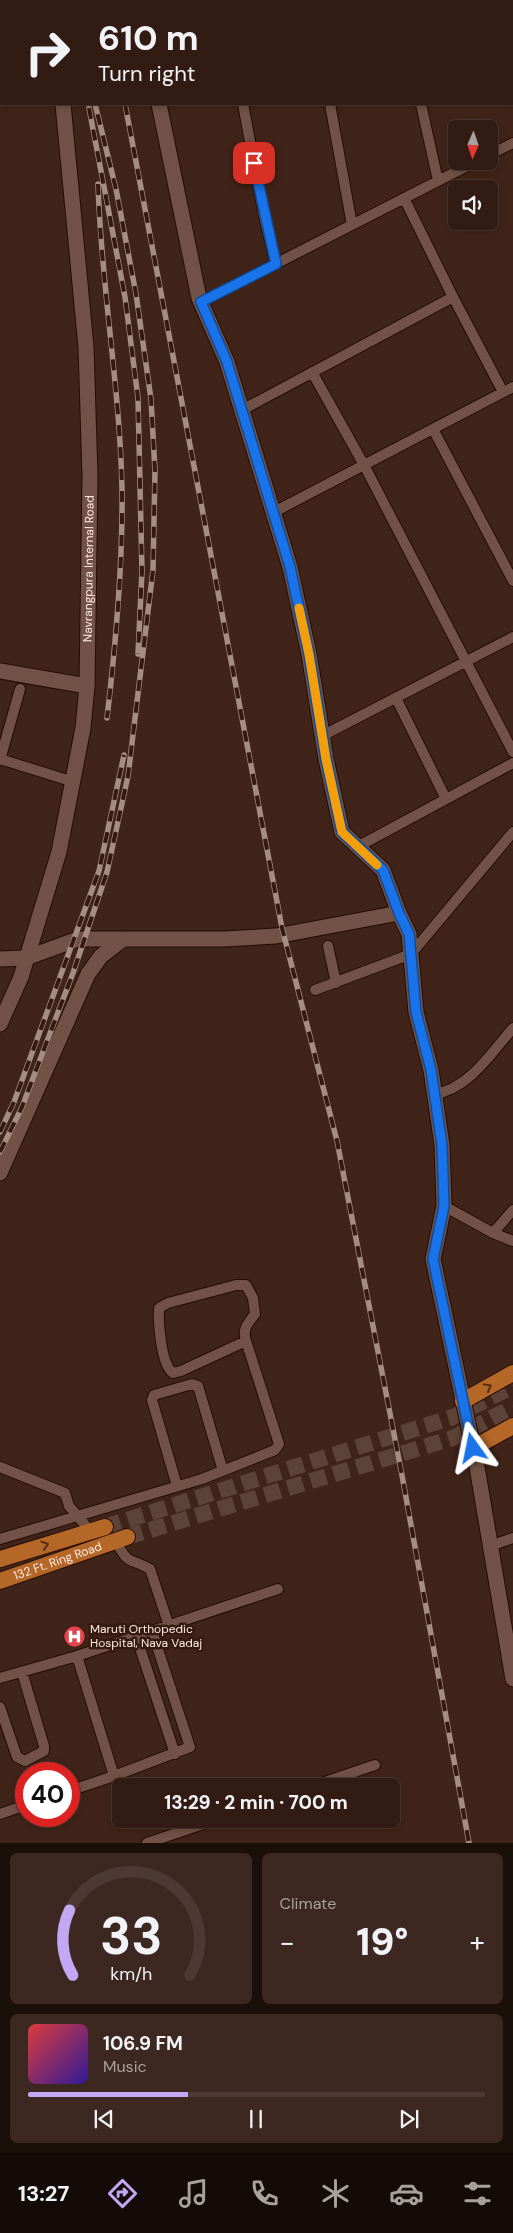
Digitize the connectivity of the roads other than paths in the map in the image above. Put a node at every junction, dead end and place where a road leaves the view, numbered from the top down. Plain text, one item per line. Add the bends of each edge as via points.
1 (64, 105) edge
2 (160, 105) edge
3 (243, 105) edge
4 (330, 105) edge
5 (420, 105) edge
6 (513, 143) edge
7 (498, 150) edge
8 (459, 170) edge
9 (438, 181) junction
10 (404, 198) junction
11 (352, 225) junction
12 (276, 264) junction
13 (453, 297) junction
14 (201, 302) junction
15 (312, 372) junction
16 (513, 387) edge
17 (503, 392) junction
18 (242, 410) junction
19 (433, 429) junction
20 (364, 465) junction
21 (274, 512) junction
22 (513, 580) edge
23 (513, 637) edge
24 (468, 661) junction
25 (0, 671) edge
26 (87, 686) junction
27 (20, 689) dead end
28 (396, 698) junction
29 (322, 736) junction
30 (513, 752) edge
31 (513, 763) edge
32 (74, 782) junction
33 (446, 799) junction
34 (513, 832) edge
35 (358, 847) junction
36 (399, 913) junction
37 (122, 940) junction
38 (328, 946) dead end
39 (411, 954) junction
40 (26, 958) junction
41 (0, 959) edge
42 (336, 983) junction
43 (316, 990) dead end
44 (0, 1024) edge
45 (513, 1028) edge
46 (434, 1094) junction
47 (0, 1173) edge
48 (444, 1206) junction
49 (513, 1210) edge
50 (493, 1233) junction
51 (513, 1241) edge
52 (246, 1341) junction
53 (513, 1373) edge
54 (463, 1401) junction
55 (513, 1426) edge
56 (473, 1448) junction
57 (0, 1467) edge
58 (223, 1471) junction
59 (177, 1486) junction
60 (79, 1517) junction
61 (109, 1534) junction
62 (513, 1538) edge
63 (0, 1539) edge
64 (490, 1546) junction
65 (0, 1559) edge
66 (0, 1581) edge
67 (278, 1589) dead end
68 (169, 1626) junction
69 (152, 1631) junction
70 (136, 1636) junction
71 (77, 1656) junction
72 (22, 1672) junction
73 (0, 1678) edge
74 (513, 1679) edge
75 (0, 1707) edge
76 (175, 1754) junction
77 (374, 1765) dead end
78 (114, 1776) junction
79 (336, 1778) edge
80 (80, 1787) edge
81 (15, 1809) edge
82 (0, 1814) edge
83 (193, 1828) edge
84 (153, 1842) edge

1 - 26 street, Navrangpura Internal Road via 86,347 90,476
2 - 14 street
3 - 12 street
4 - 11 street
5 - 9 street
6 - 7 street
8 - 9 street
9 - 10 street
10 - 11 street
10 - 13 street
11 - 12 street
12 - 14 street
13 - 15 street
13 - 17 street
14 - 18 street via 227,362
15 - 18 street
15 - 20 street
16 - 17 street
17 - 19 street
18 - 21 street
19 - 20 street
19 - 22 street
20 - 21 street
20 - 24 street
21 - 29 street via 309,654
23 - 24 street
24 - 28 street
24 - 30 street
25 - 26 street
26 - 32 street, Navrangpura Internal Road
27 - 32 street via 0,760
28 - 29 street
28 - 33 street
29 - 35 street via 342,832
31 - 33 street
32 - 40 street, Navrangpura Internal Road via 59,852
33 - 35 street
34 - 39 street
35 - 36 street via 383,870
36 - 37 street via 276,936
36 - 39 street via 409,934
37 - 40 street via 78,939
37 - 47 street via 101,956 88,974
38 - 42 street
39 - 42 street
39 - 46 street via 416,1012
40 - 41 street
40 - 44 street, Navrangpura Internal Road
42 - 43 street
45 - 46 street via 463,1081 448,1091
46 - 48 street via 442,1145
48 - 50 street
48 - 54 street via 433,1259
49 - 50 street
50 - 51 street
52 - 52 street via 245,1328 255,1314 253,1298 246,1285 236,1284 160,1308 158,1319 166,1364 173,1373
52 - 58 street via 279,1444 276,1450
54 -> 53 main road
54 - 56 street
55 - 56 main road
56 - 64 street
57 - 60 street via 65,1493 69,1506
58 - 59 street
58 - 59 street via 198,1386 192,1384 154,1395 152,1400
59 - 60 street
60 - 61 street
60 - 63 street
65 -> 61 main road, 132 Ft. Ring Road
61 - 66 main road, 132 Ft. Ring Road
61 - 68 street via 129,1561 150,1569
62 - 64 street
64 - 74 street
67 - 68 street
68 - 69 street
69 - 70 street
69 - 76 street via 190,1745
70 - 71 street
70 - 76 street
71 - 72 street
71 - 78 street
72 - 73 street
72 - 75 street via 44,1751 24,1761 17,1757
76 - 78 street
77 - 79 street
78 - 80 street
81 - 82 street
83 - 84 street

